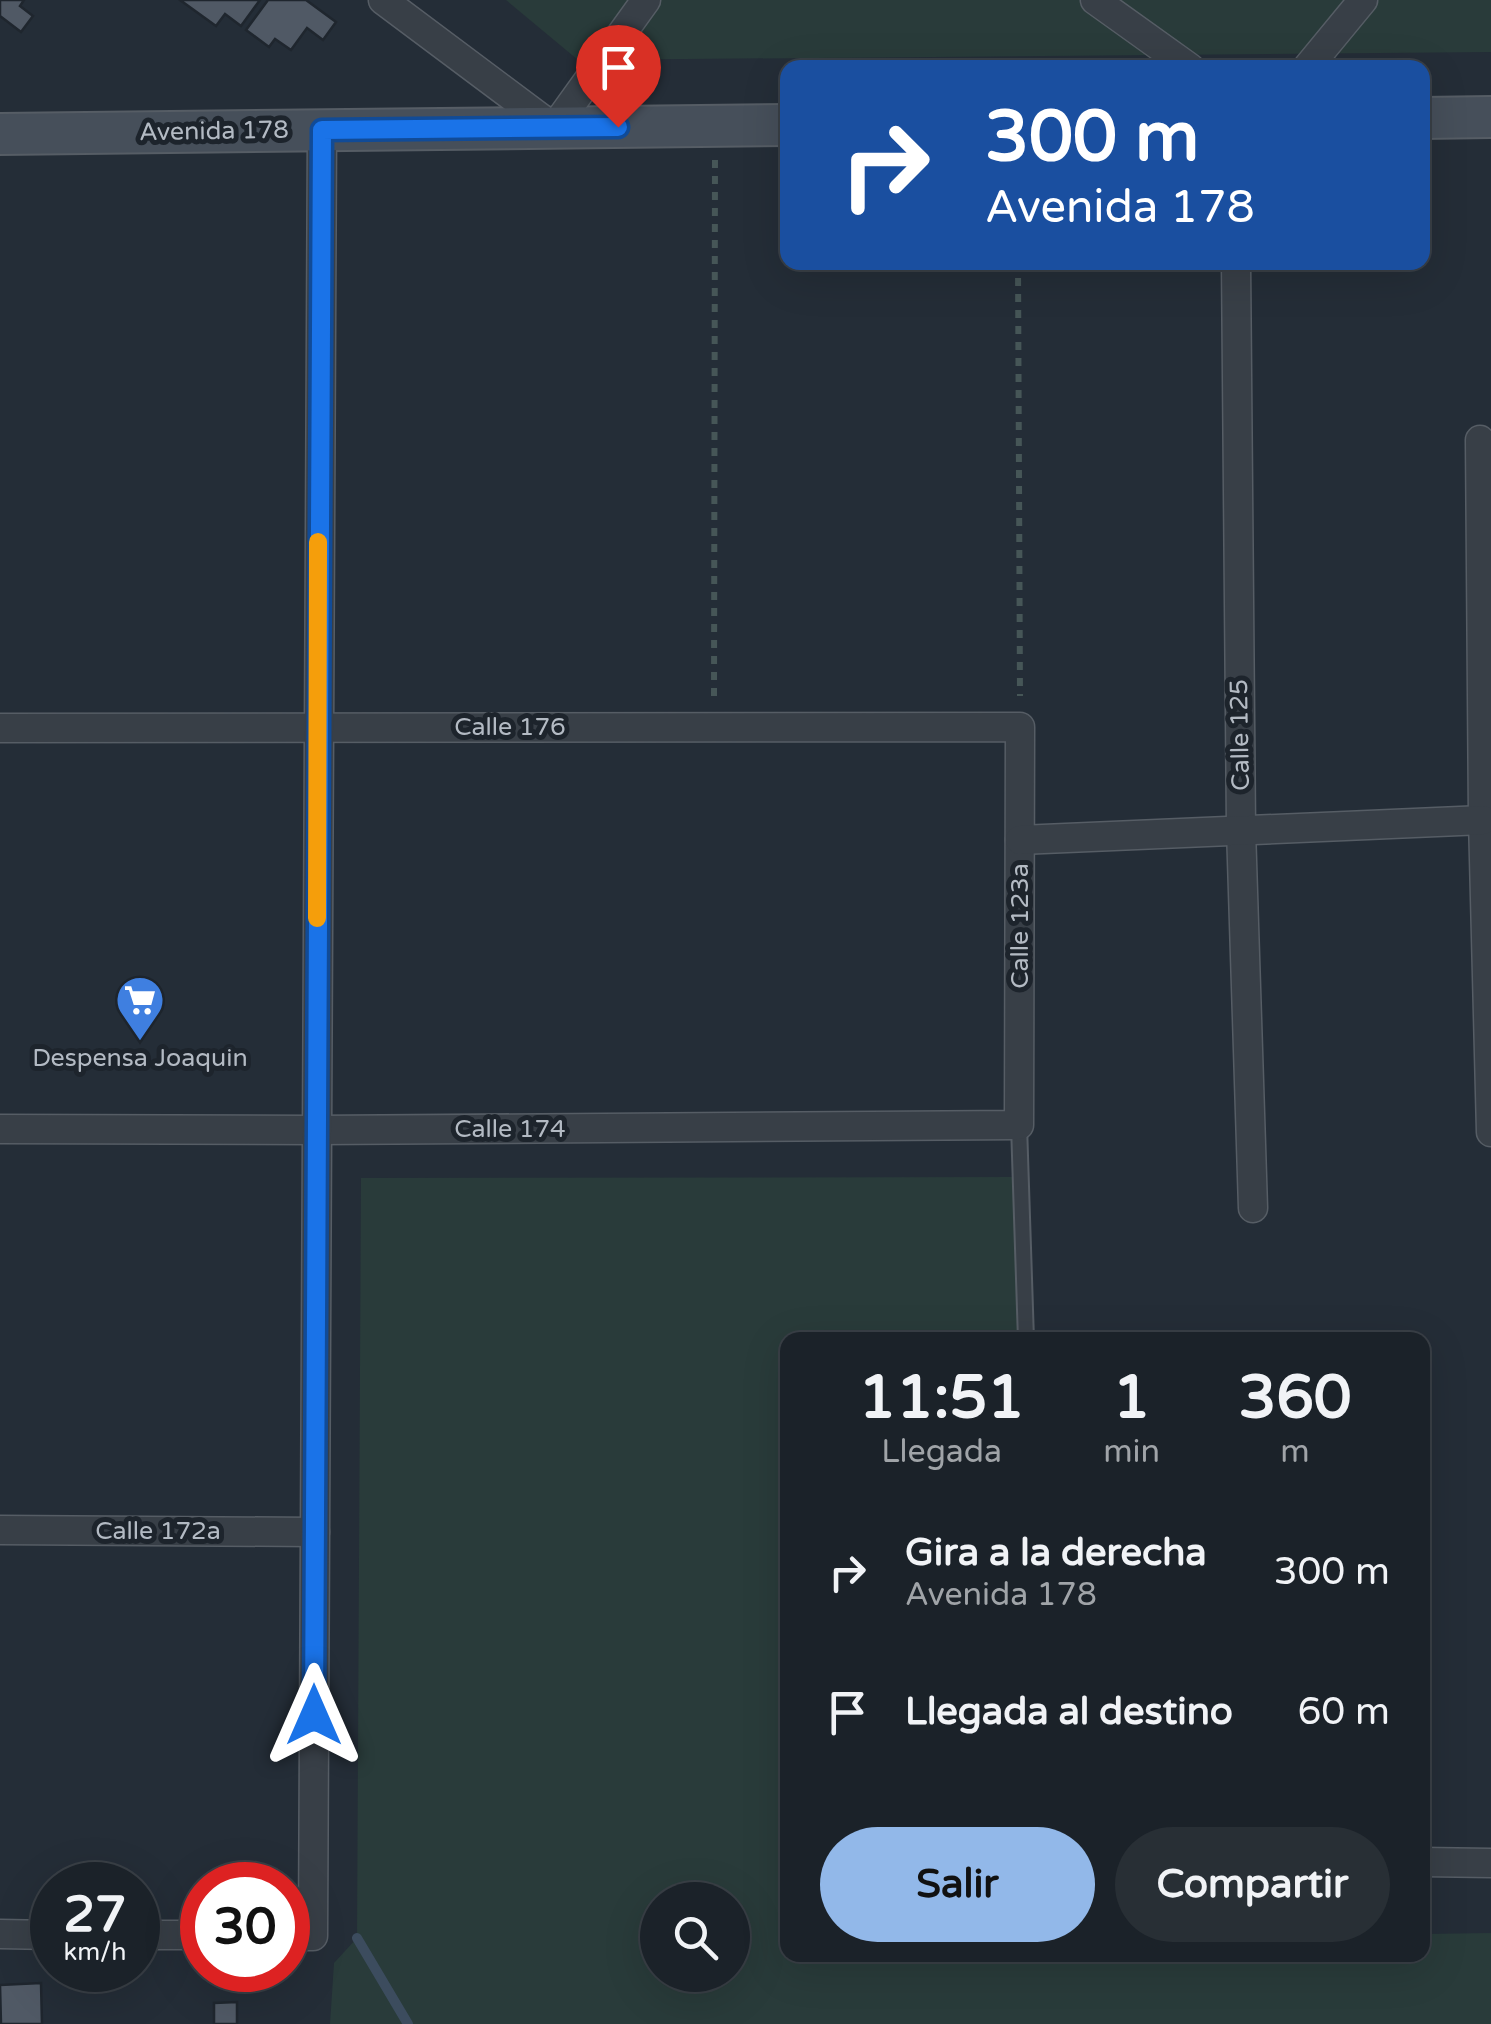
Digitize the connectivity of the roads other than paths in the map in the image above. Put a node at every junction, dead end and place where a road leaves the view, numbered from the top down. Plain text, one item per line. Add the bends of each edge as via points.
1 (383, 0) edge
2 (646, 0) edge
3 (1095, 0) edge
4 (1363, 0) edge
5 (1179, 60) edge
6 (1314, 60) edge
7 (1491, 117) edge
8 (1430, 118) edge
9 (780, 125) edge
10 (554, 128) junction
11 (322, 130) junction
12 (0, 134) edge
13 (1236, 270) edge
14 (1480, 440) dead end
15 (1486, 590) edge
16 (1020, 726) joint
17 (317, 727) junction
18 (0, 728) edge
19 (1483, 820) junction
20 (1241, 829) junction
21 (1020, 840) junction
22 (1490, 1088) edge
23 (1020, 1125) junction
24 (0, 1128) edge
25 (317, 1130) junction
26 (1491, 1132) edge
27 (1252, 1208) dead end
28 (1026, 1332) edge
29 (0, 1530) edge
30 (315, 1532) junction
31 (303, 1862) edge
32 (1430, 1862) edge
33 (1491, 1863) edge
34 (0, 1934) edge
35 (30, 1935) edge

1 - 10 street
2 - 10 street
3 - 5 street
4 - 6 street
7 - 8 main road
9 - 10 main road, Avenida 178
10 - 11 main road, Avenida 178
11 - 12 main road, Avenida 178
11 - 17 street
13 - 20 street, Calle 125
14 - 15 street
15 - 19 street
16 - 17 street, Calle 176
16 - 21 street, Calle 123a
17 - 18 street, Calle 176
17 - 25 street
19 - 20 street
19 - 22 street
20 - 21 street
20 - 27 street, Calle 125
21 - 23 street, Calle 123a
22 - 26 street
23 - 25 street, Calle 174
23 - 28 lane
24 - 25 street, Calle 174
25 - 30 street
29 - 30 street, Calle 172a
30 - 31 street
32 - 33 street
34 - 35 street

